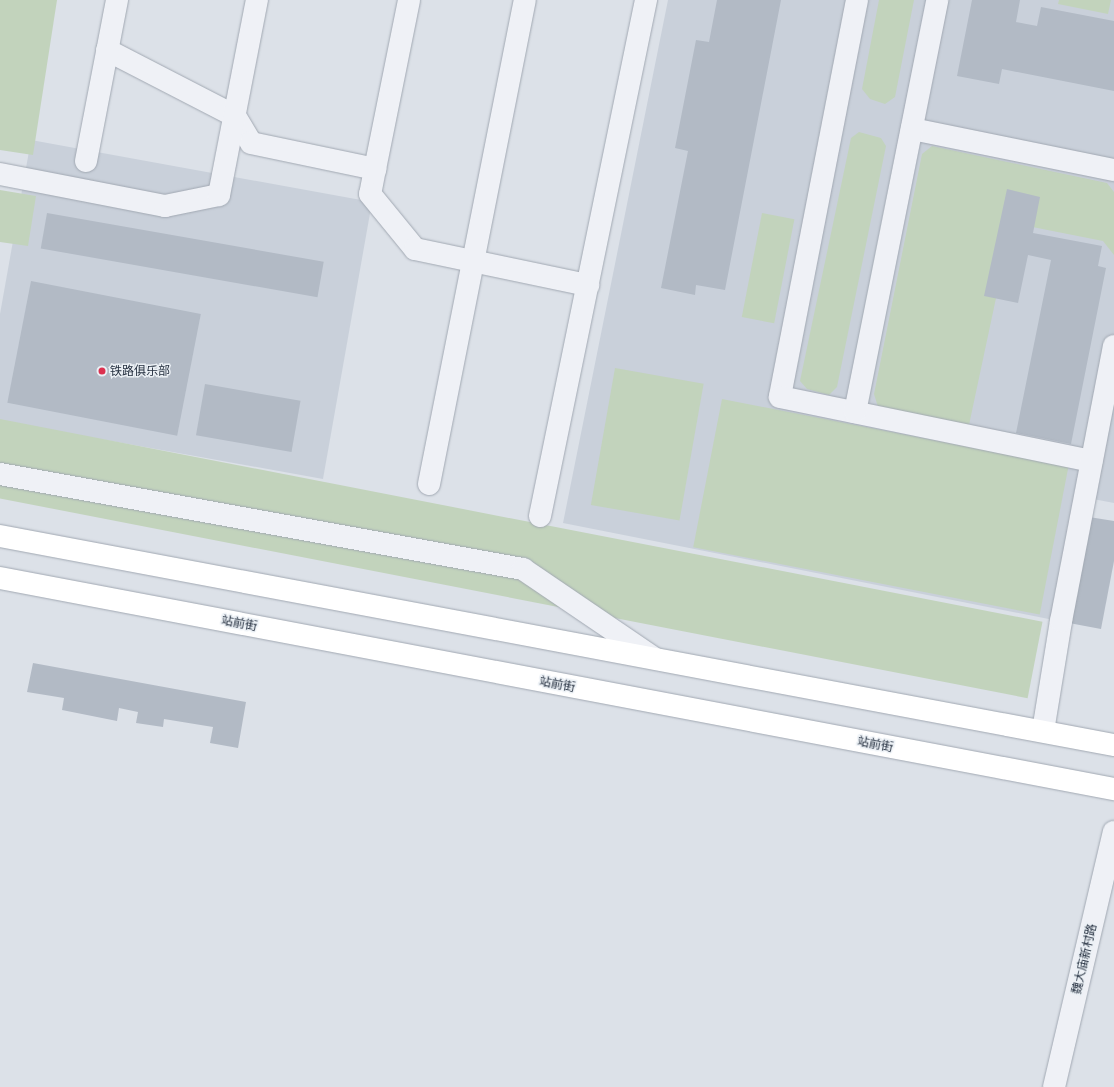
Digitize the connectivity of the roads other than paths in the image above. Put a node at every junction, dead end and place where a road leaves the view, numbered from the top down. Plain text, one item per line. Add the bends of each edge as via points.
1 (117, 0) edge
2 (257, 0) edge
3 (408, 0) edge
4 (525, 0) edge
5 (646, 0) edge
6 (857, 0) edge
7 (937, 0) edge
8 (107, 50) junction
9 (235, 116) junction
10 (912, 129) junction
11 (86, 162) dead end
12 (375, 169) junction
13 (1114, 170) edge
14 (0, 174) edge
15 (474, 262) junction
16 (588, 285) junction
17 (1114, 346) edge
18 (855, 412) junction
19 (1092, 461) junction
20 (0, 474) edge
21 (429, 484) dead end
22 (540, 516) dead end
23 (0, 536) edge
24 (0, 578) edge
25 (654, 658) junction
26 (1043, 731) junction
27 (1114, 745) edge
28 (1114, 789) edge
29 (1114, 832) edge
30 (1054, 1087) edge

1 - 8 street
2 - 9 street
3 - 12 street
4 - 15 street
5 - 16 street
6 - 18 street via 780,397
7 - 10 street
8 - 9 street
8 - 11 street
9 - 12 street via 251,143
9 - 14 street via 219,195 165,206
10 - 13 street
10 - 18 street
12 - 15 street via 370,194 415,250
15 - 16 street
15 - 21 street
16 - 22 street
17 - 19 street
18 - 19 street
19 - 26 street via 1060,621
20 - 25 street via 523,569
23 - 25 main road
24 - 28 main road, 站前街
25 - 26 main road
26 - 27 main road
29 - 30 street, 魏大庙新村路

